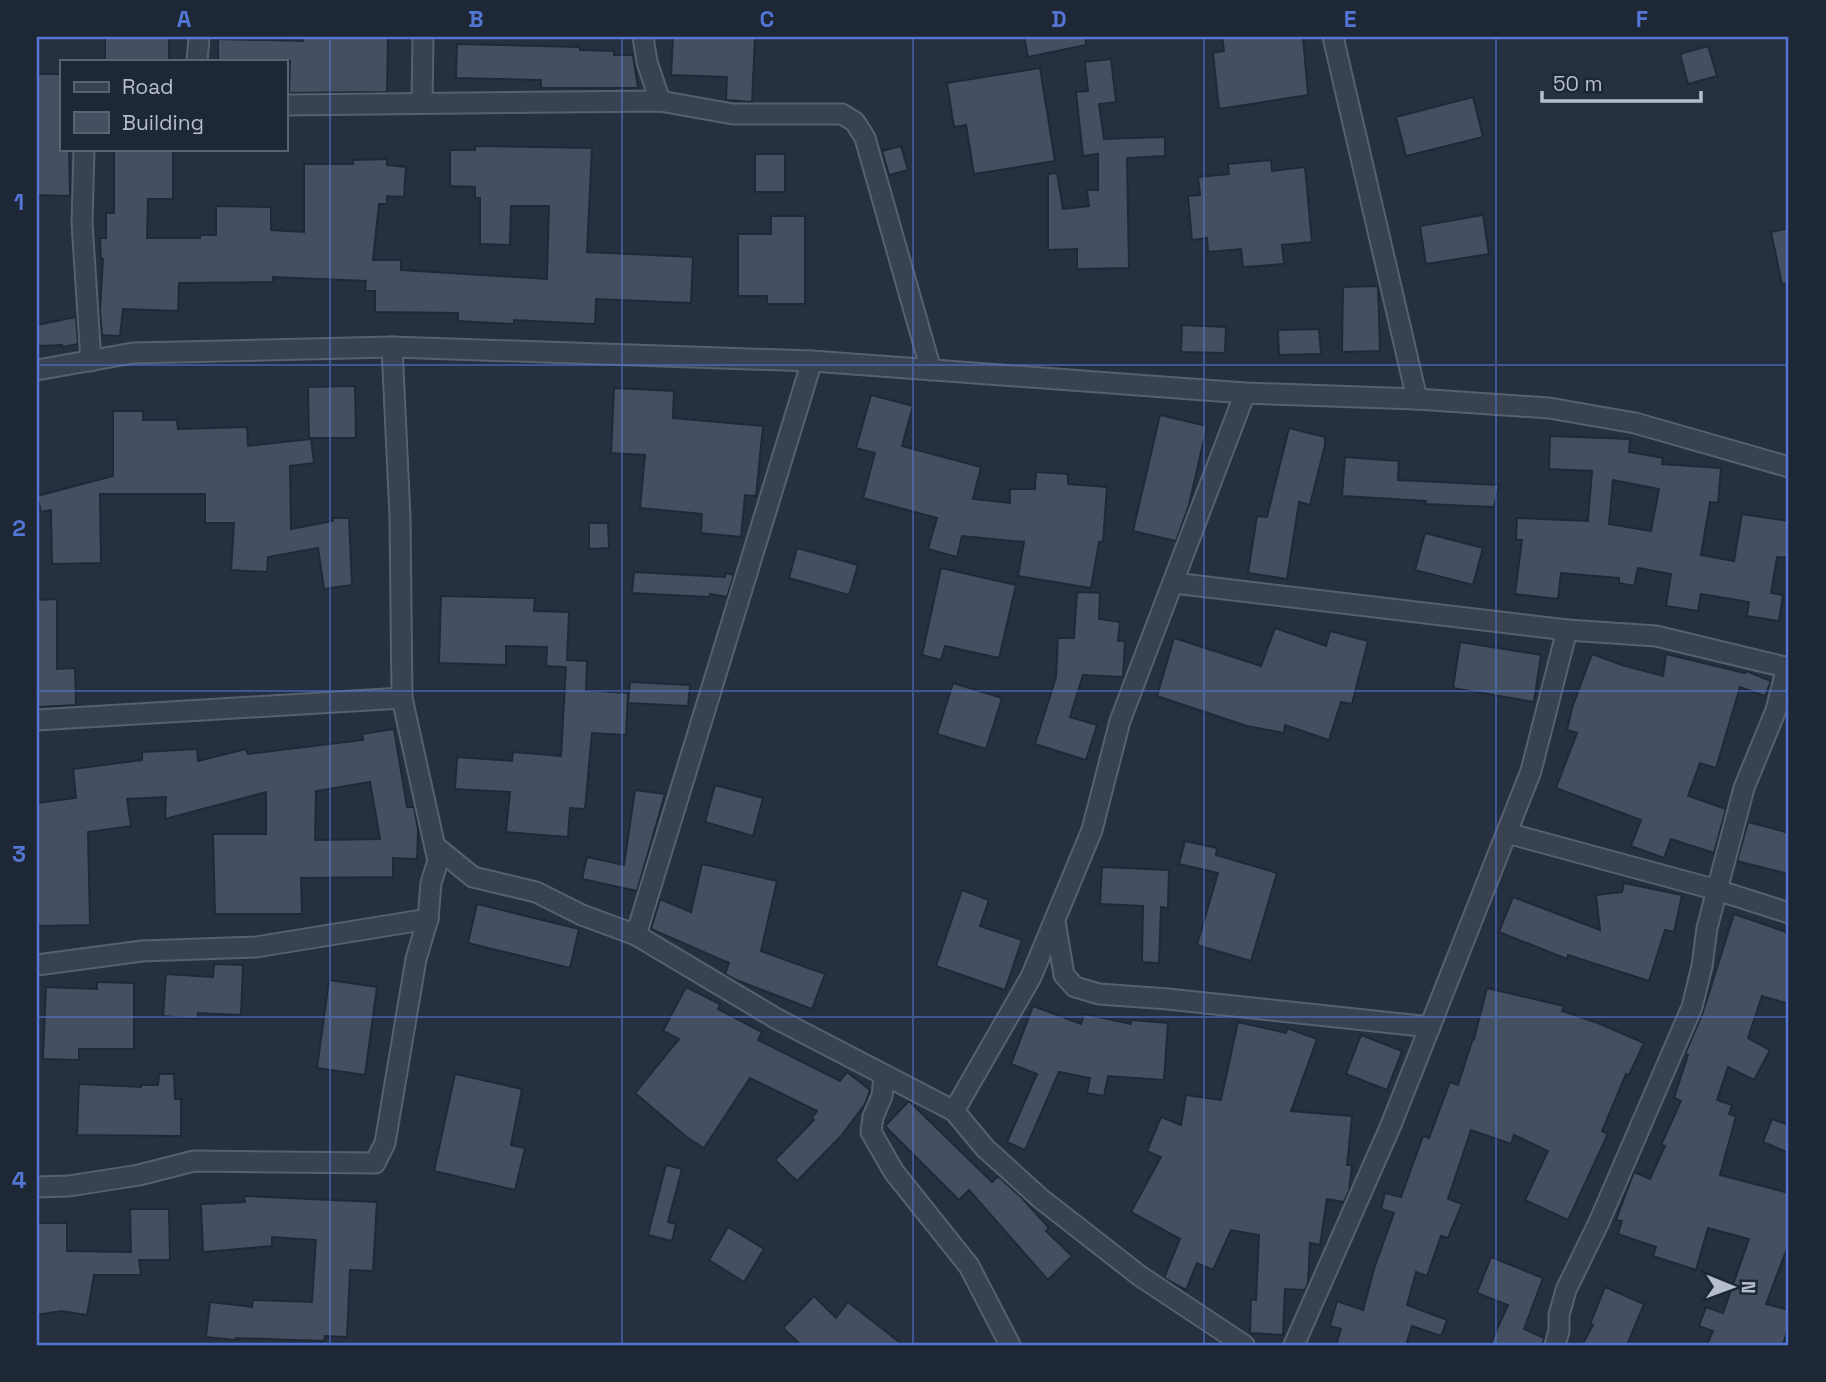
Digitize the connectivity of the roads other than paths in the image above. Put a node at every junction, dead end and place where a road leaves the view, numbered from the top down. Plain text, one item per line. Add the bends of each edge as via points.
1 (199, 37) edge
2 (423, 37) edge
3 (643, 37) edge
4 (1333, 37) edge
5 (197, 60) edge
6 (660, 101) junction
7 (422, 103) junction
8 (287, 104) edge
9 (84, 150) edge
10 (392, 347) junction
11 (812, 360) junction
12 (91, 361) junction
13 (37, 370) edge
14 (930, 370) junction
15 (1245, 393) junction
16 (1417, 399) junction
17 (1789, 467) edge
18 (1174, 583) junction
19 (1567, 630) junction
20 (1788, 667) edge
21 (402, 698) junction
22 (37, 720) edge
23 (1507, 832) junction
24 (435, 846) junction
25 (1717, 890) junction
26 (1789, 913) edge
27 (428, 919) junction
28 (1055, 921) junction
29 (636, 935) junction
30 (37, 965) edge
31 (1064, 975) junction
32 (1031, 977) junction
33 (1430, 1027) junction
34 (884, 1076) junction
35 (954, 1111) junction
36 (37, 1187) edge
37 (1010, 1345) edge
38 (1244, 1345) edge
39 (1294, 1345) edge
40 (1555, 1345) edge

1 - 5 street
2 - 7 street
3 - 6 street
4 - 16 street
6 - 7 street
6 - 14 street via 733,114 842,114 855,122 865,138
7 - 8 street
9 - 12 street via 82,223
10 - 11 street
10 - 12 street via 133,353
10 - 21 street
11 - 14 street
11 - 29 street
12 - 13 street
14 - 15 street
15 - 16 street
15 - 18 street
16 - 17 street via 1549,408 1635,422
18 - 19 street
18 - 28 street via 1120,722 1092,830
19 - 20 street via 1656,636
19 - 23 street via 1531,771
20 - 25 street via 1744,788
21 - 22 street
21 - 24 street
23 - 25 street
23 - 33 street
24 - 27 street via 438,861
24 - 29 street via 473,877 536,892
25 - 26 street
25 - 40 street via 1692,1007 1566,1290
27 - 30 street via 256,947 142,951
27 - 36 street via 416,959 385,1143 375,1163 194,1161 139,1175
28 - 31 street
28 - 32 street
29 - 34 street via 776,1019
31 - 32 street
31 - 33 street via 1075,987 1099,994
32 - 35 street
33 - 39 street
34 - 35 street
34 - 37 street via 871,1132 894,1172 969,1266
35 - 38 street via 985,1148 1040,1198 1140,1276

